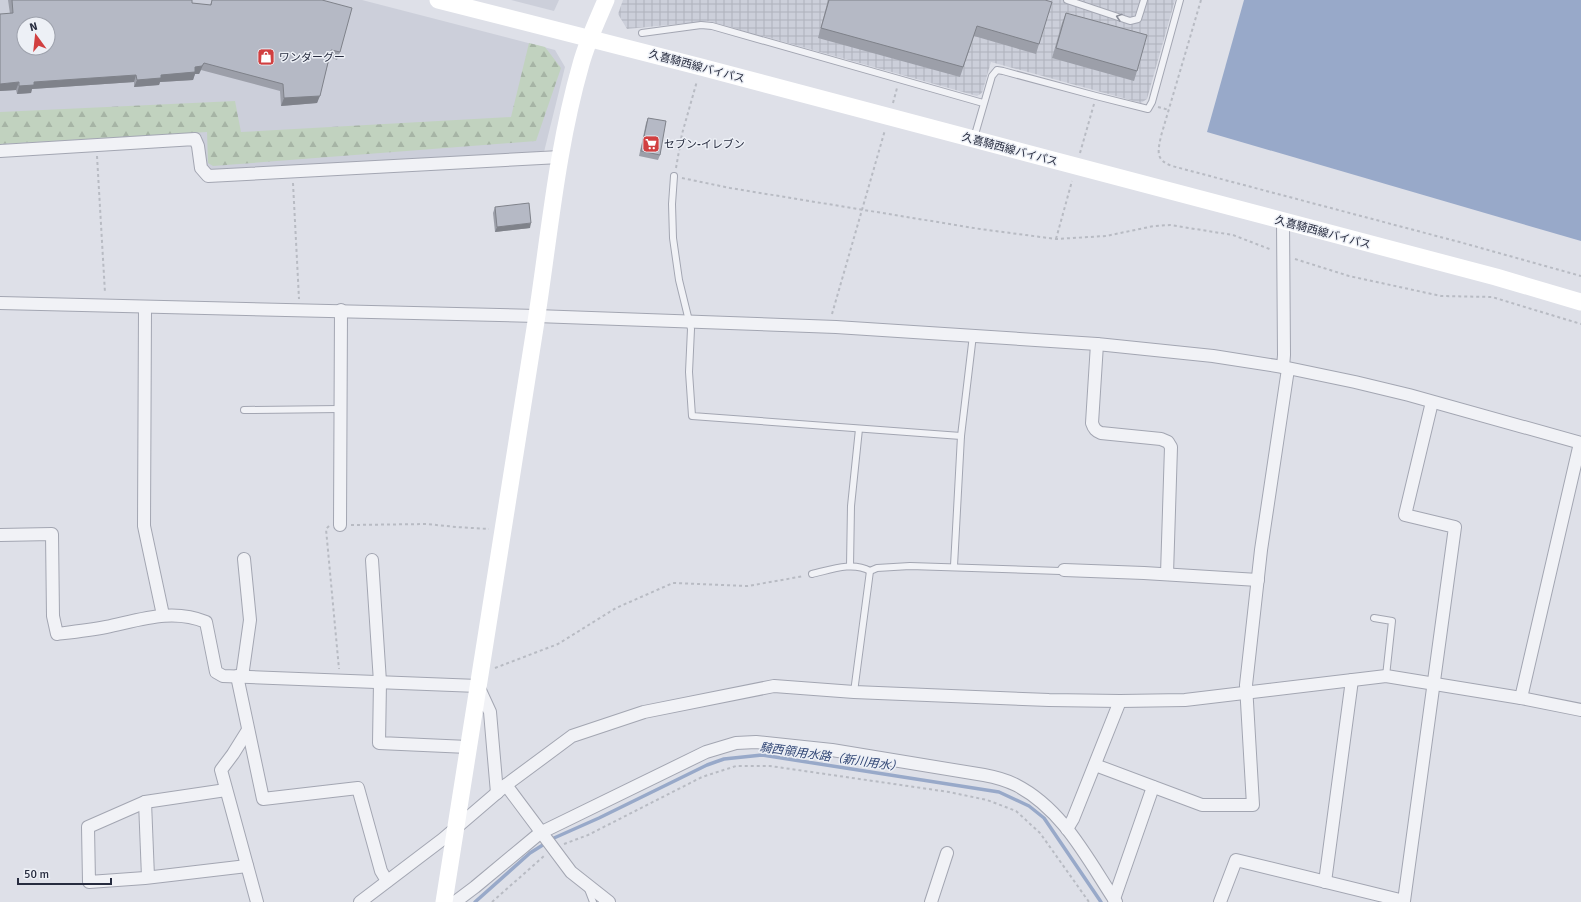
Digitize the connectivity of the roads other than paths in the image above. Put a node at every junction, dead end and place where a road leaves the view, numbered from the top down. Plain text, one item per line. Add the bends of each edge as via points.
1 (438, 0) edge
2 (606, 0) edge
3 (1066, 0) edge
4 (1144, 0) edge
5 (1180, 0) edge
6 (642, 33) dead end
7 (590, 39) junction
8 (983, 103) junction
9 (974, 139) junction
10 (0, 151) edge
11 (560, 157) junction
12 (674, 176) road end
13 (1283, 221) junction
14 (1581, 302) edge
15 (0, 303) edge
16 (145, 308) junction
17 (341, 310) junction
18 (536, 316) junction
19 (689, 322) junction
20 (973, 335) junction
21 (1097, 344) junction
22 (1285, 368) junction
23 (1432, 402) junction
24 (340, 409) junction
25 (244, 410) dead end
26 (859, 428) junction
27 (961, 436) junction
28 (1581, 443) edge
29 (340, 525) dead end
30 (0, 535) edge
31 (244, 559) dead end
32 (372, 560) dead end
33 (850, 566) junction
34 (954, 566) junction
35 (1064, 570) joint
36 (870, 571) junction
37 (812, 574) road end
38 (1167, 574) junction
39 (1258, 580) junction
40 (163, 615) junction
41 (1374, 618) dead end
42 (240, 676) junction
43 (1386, 676) junction
44 (478, 680) junction
45 (1352, 680) junction
46 (380, 682) junction
47 (1434, 684) junction
48 (854, 692) junction
49 (1246, 693) junction
50 (1521, 698) junction
51 (1120, 701) junction
52 (1581, 710) edge
53 (248, 730) junction
54 (468, 747) junction
55 (1095, 765) junction
56 (1153, 787) junction
57 (502, 789) junction
58 (226, 790) junction
59 (145, 802) junction
60 (456, 828) junction
61 (1067, 830) junction
62 (540, 833) junction
63 (947, 853) dead end
64 (247, 866) junction
65 (148, 877) junction
66 (387, 881) junction
67 (1325, 882) junction
68 (586, 885) junction
69 (1115, 900) edge
70 (257, 902) edge
71 (360, 902) edge
72 (444, 902) edge
73 (455, 902) edge
74 (593, 902) edge
75 (609, 902) edge
76 (931, 902) edge
77 (1220, 902) edge
78 (1404, 902) edge

1 - 7 main road, 久喜騎西線バイパス
2 - 7 main road
4 -> 3 lane via 1138,19 1130,21
5 - 8 lane via 1148,109 1003,70 997,70 992,76
6 - 8 lane via 712,26
7 - 9 main road, 久喜騎西線バイパス
7 - 11 main road via 581,63
8 - 9 lane
9 - 13 main road, 久喜騎西線バイパス
10 - 11 street via 195,139 201,168 208,176
11 - 18 main road
12 - 19 lane via 674,238 679,280
13 - 14 main road, 久喜騎西線バイパス
13 - 22 street
15 - 16 street
16 - 17 street
16 - 40 street via 144,526
17 - 18 street
17 - 24 street
18 - 19 street
18 - 44 main road
19 - 20 street
19 - 26 lane via 692,416
20 - 21 street
20 - 27 lane
21 - 22 street via 1212,356
21 - 38 street via 1092,424 1096,431 1162,439 1171,447
22 - 23 street
22 - 39 street
23 - 28 street
23 - 47 street via 1405,515 1456,527
24 - 25 lane
24 - 29 street
26 - 27 lane
26 - 33 lane via 851,506
27 - 34 lane
28 - 50 street
30 - 40 street via 52,534 53,616 57,634
31 - 42 street via 250,620
32 - 46 street
33 - 36 lane
33 - 37 lane
34 - 35 lane
34 - 36 lane via 876,568
35 - 38 street
36 - 48 lane
38 - 39 street
39 - 49 street
40 - 42 street via 193,617 206,622 216,672 223,676
41 - 43 lane via 1392,621
42 - 46 street
42 - 53 street
43 - 45 street
43 - 47 street
44 - 46 street
44 - 54 main road
44 - 57 street via 490,712
45 - 49 street
45 - 67 street
46 - 54 street via 379,743
47 - 50 street
47 - 78 street
48 - 51 street
48 - 57 street via 774,686 644,712 572,736
49 - 51 street via 1185,700
49 - 56 street via 1253,806 1202,806
50 - 52 street
51 - 55 street
53 - 58 street via 221,770
53 - 66 street via 262,798 358,788 381,871
54 - 60 main road
55 - 56 street
55 - 61 street
56 - 69 street
57 - 60 street
57 - 62 street
58 - 59 street
58 - 64 street
59 - 65 street
59 - 65 street via 88,827 89,882
60 - 66 street
60 - 72 main road
61 - 62 street via 1049,808 1017,785 1003,780 832,750 756,742 736,743 706,752
61 - 69 street
62 - 68 street via 557,845 570,872
62 - 73 street
63 - 76 street
64 - 65 street
64 - 70 street
66 - 71 street
67 - 77 street via 1236,860
67 - 78 street
68 - 74 lane
68 - 75 street

